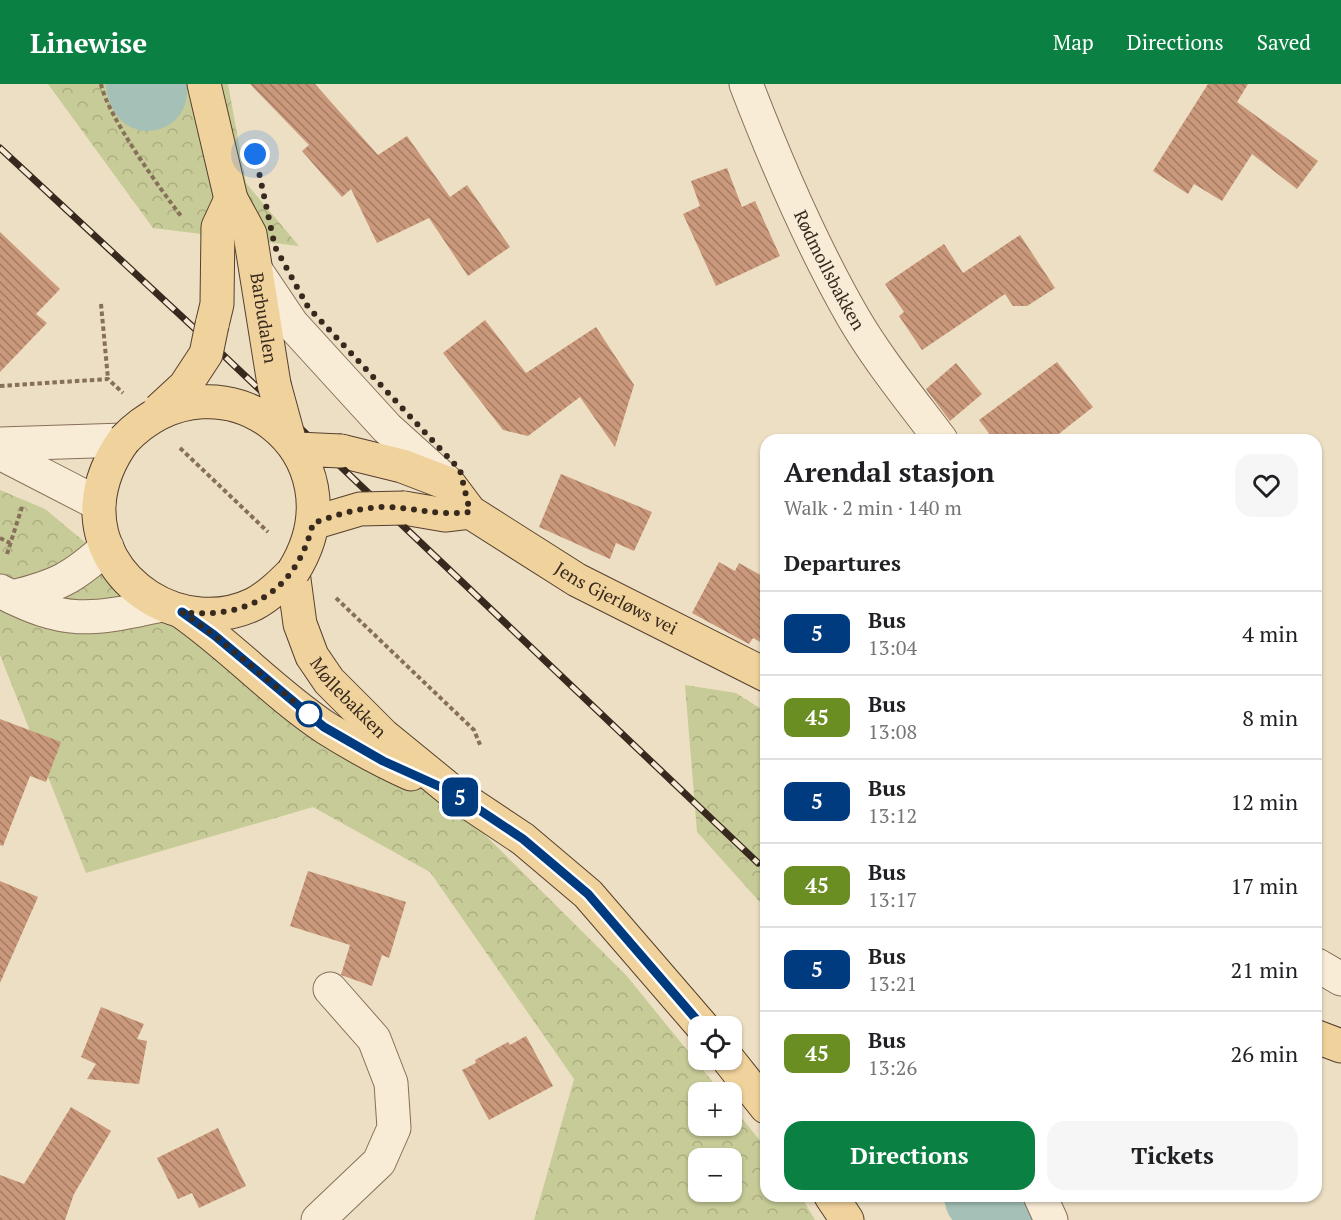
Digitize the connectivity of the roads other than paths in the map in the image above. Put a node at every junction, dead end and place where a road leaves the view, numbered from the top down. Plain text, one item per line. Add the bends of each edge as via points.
1 (204, 84) edge
2 (746, 84) edge
3 (231, 200) junction
4 (257, 272) junction
5 (157, 412) junction
6 (937, 434) edge
7 (124, 440) junction
8 (0, 444) edge
9 (293, 444) junction
10 (0, 453) edge
11 (449, 484) junction
12 (99, 504) junction
13 (470, 512) junction
14 (313, 523) junction
15 (107, 547) junction
16 (293, 572) junction
17 (6, 583) edge
18 (172, 609) junction
19 (760, 672) edge
20 (454, 793) junction
21 (1322, 968) edge
22 (1341, 978) edge
23 (330, 989) dead end
24 (693, 1016) edge
25 (1322, 1039) edge
26 (1341, 1046) edge
27 (737, 1070) edge
28 (760, 1099) edge
29 (835, 1202) edge
30 (1043, 1202) edge
31 (318, 1220) edge
32 (848, 1220) edge
33 (1051, 1220) edge

1 - 3 main road, Barbudalen
2 - 6 street, Rødmollsbakken via 812,236 853,317
3 - 4 main road, Barbudalen via 250,234
3 - 5 main road, bridge via 218,227 217,304 206,354 185,386
4 - 9 main road, Barbudalen, bridge via 274,384
4 - 11 street via 292,324 387,428
5 - 7 main road, bridge
5 - 9 main road, bridge via 197,401 228,403 258,413
7 - 8 street
7 - 12 main road via 106,470
9 - 11 main road, bridge via 402,466
9 - 14 main road, bridge via 308,472
10 - 12 street
11 - 13 main road, Jens Gjerløws vei
12 - 15 main road
13 - 14 main road, bridge via 445,515 404,508 360,509
13 - 19 main road, Jens Gjerløws vei via 577,580
14 - 16 main road, bridge
15 - 17 street via 78,573 44,589
15 - 18 main road via 129,581
16 - 18 main road via 275,590 239,609 207,615
16 - 20 main road, Møllebakken via 300,624 312,656 329,681 384,735
17 - 18 street via 38,609 67,616 99,618
18 - 20 main road, Møllebakken via 214,635 324,727 383,761
20 - 24 main road, Møllebakken via 523,839 588,894
21 - 22 street
23 - 31 street via 374,1039 392,1083 394,1128 379,1162
25 - 26 main road
27 - 28 main road
29 - 32 main road
30 - 33 street

